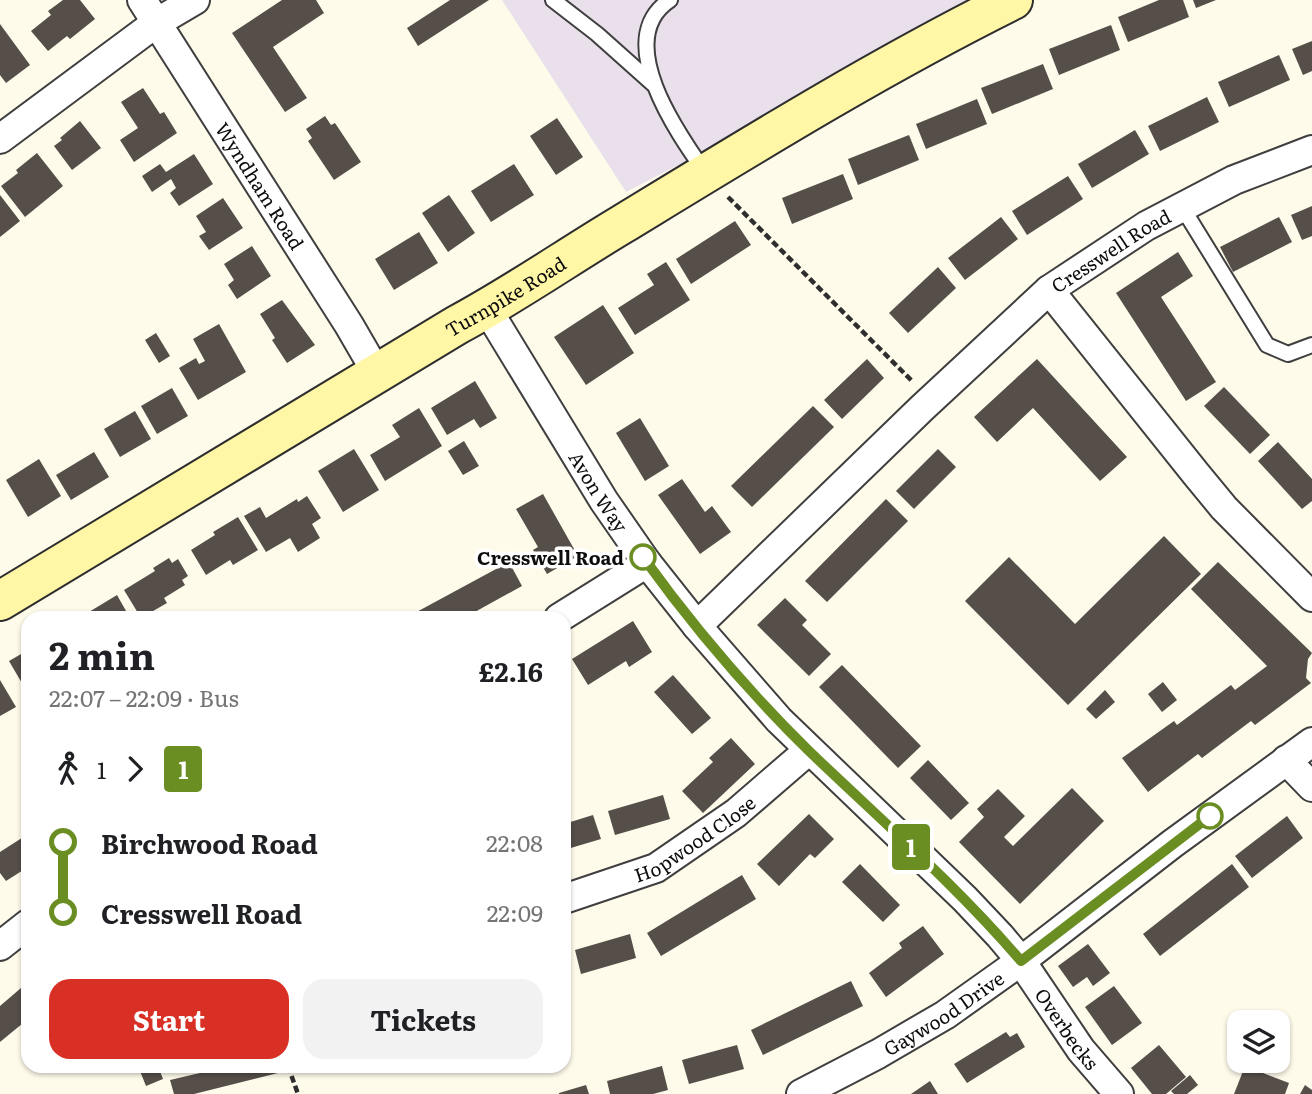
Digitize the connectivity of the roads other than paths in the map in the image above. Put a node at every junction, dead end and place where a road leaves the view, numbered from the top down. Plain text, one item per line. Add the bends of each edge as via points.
1 (195, 0) edge
2 (553, 0) edge
3 (670, 0) edge
4 (1013, 0) edge
5 (149, 11) edge
6 (653, 84) junction
7 (0, 139) edge
8 (1312, 150) edge
9 (706, 173) junction
10 (1182, 207) junction
11 (1049, 289) junction
12 (487, 309) junction
13 (1312, 345) edge
14 (377, 375) junction
15 (647, 563) junction
16 (1312, 597) edge
17 (0, 601) edge
18 (570, 611) edge
19 (697, 626) junction
20 (1312, 742) edge
21 (809, 750) junction
22 (1286, 760) junction
23 (1312, 787) edge
24 (571, 897) edge
25 (21, 930) edge
26 (0, 946) edge
27 (1021, 961) junction
28 (801, 1094) edge
29 (1119, 1094) edge

1 - 5 street
2 - 6 lane
3 - 6 lane via 653,19 647,42
4 - 9 street, Turnpike Road via 897,61
5 - 7 street
5 - 14 street, Wyndham Road
6 - 9 lane via 675,129
8 - 10 street, Cresswell Road via 1234,180
9 - 12 street, Turnpike Road
10 - 11 street, Cresswell Road
10 - 13 lane via 1266,345 1288,354
11 - 16 street via 1217,500
11 - 19 street, Cresswell Road
12 - 14 street, Turnpike Road
12 - 15 street, Avon Way
14 - 17 street, Turnpike Road
15 - 18 street
15 - 19 street, Avon Way
19 - 21 street, Avon Way
20 - 22 street, Gaywood Drive
21 - 24 street, Hopwood Close via 736,813 656,868
21 - 27 street, Avon Way via 965,900
22 - 23 street
22 - 27 street, Gaywood Drive
25 - 26 street
27 - 28 street, Gaywood Drive via 920,1031
27 - 29 street, Overbecks via 1081,1051

